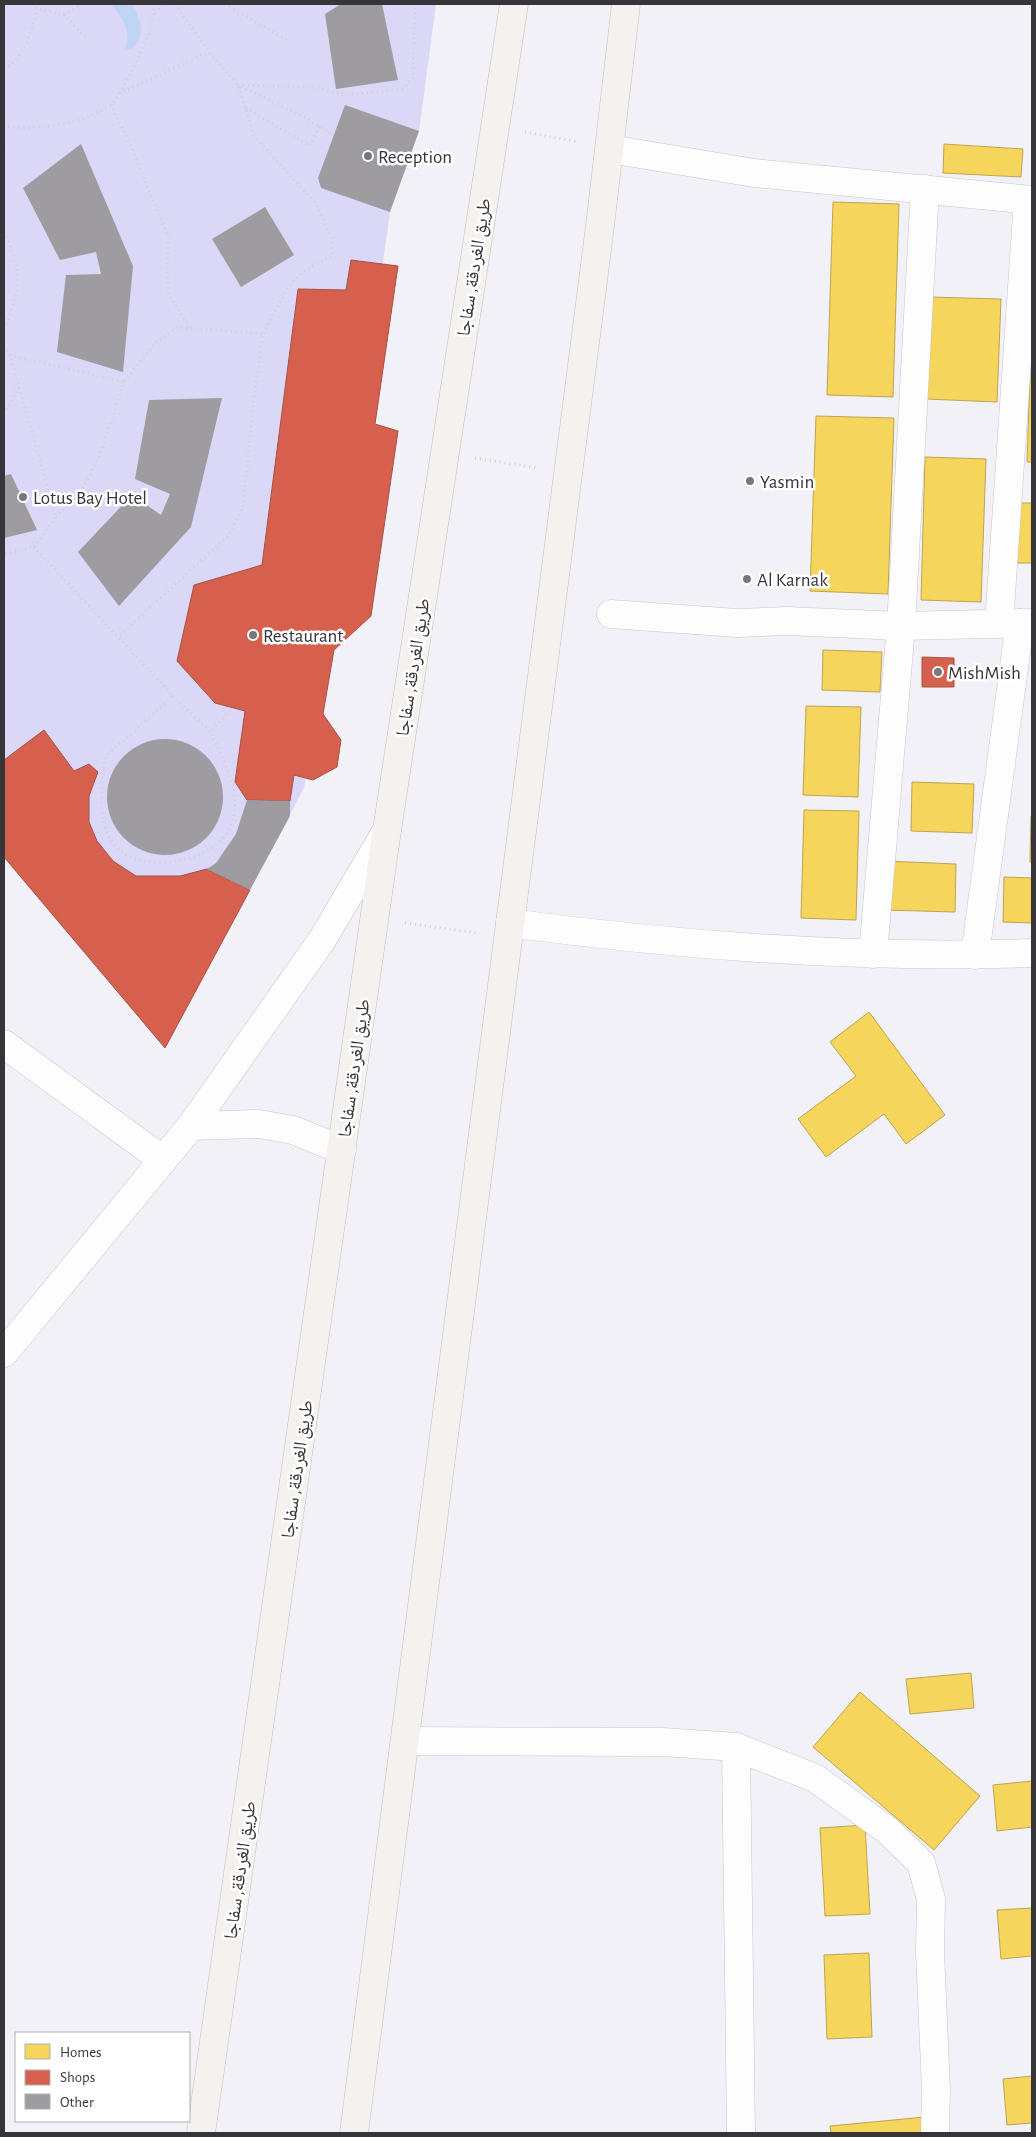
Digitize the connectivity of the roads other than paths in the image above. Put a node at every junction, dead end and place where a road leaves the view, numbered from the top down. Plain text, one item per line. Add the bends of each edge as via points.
1 (514, 4) edge
2 (626, 4) edge
3 (610, 148) junction
4 (925, 189) junction
5 (1030, 200) edge
6 (612, 614) dead end
7 (1017, 623) edge
8 (901, 626) junction
9 (387, 830) junction
10 (509, 930) junction
11 (1032, 953) edge
12 (873, 954) junction
13 (975, 955) junction
14 (4, 1044) edge
15 (191, 1126) junction
16 (342, 1150) junction
17 (163, 1160) junction
18 (4, 1353) edge
19 (405, 1741) junction
20 (736, 1746) junction
21 (201, 2133) edge
22 (354, 2133) edge
23 (741, 2133) edge
24 (935, 2133) edge

1 - 9 main road, طريق الغردقة, سفاجا
2 - 3 main road
3 - 4 street via 754,173
3 - 10 main road
4 - 5 street
4 - 8 street
5 - 7 street
6 - 8 street via 698,622 787,621
7 - 8 street
7 - 13 street
8 - 12 street
9 - 15 street via 322,940
9 - 16 main road, طريق الغردقة, سفاجا
10 - 12 street
10 - 19 main road
11 - 13 street
12 - 13 street
14 - 17 street
15 - 16 street via 259,1124 292,1130
15 - 17 street
16 - 21 main road, طريق الغردقة, سفاجا
17 - 18 street
19 - 20 street via 662,1742
19 - 22 main road
20 - 23 street
20 - 24 street via 815,1778 887,1830 921,1863 932,1899 930,1952

